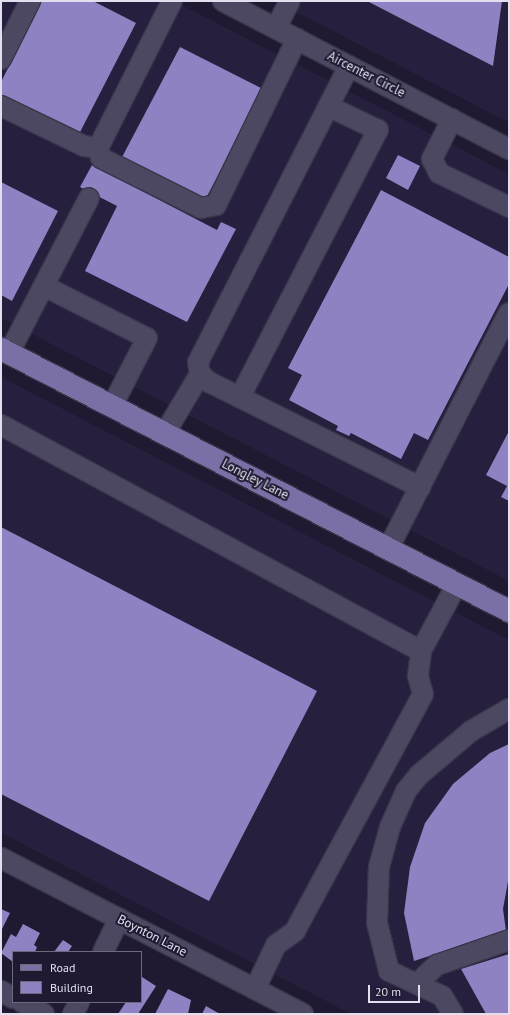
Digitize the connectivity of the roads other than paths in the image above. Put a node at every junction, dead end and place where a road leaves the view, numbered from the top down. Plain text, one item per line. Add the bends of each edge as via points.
1 (30, 1) edge
2 (172, 1) edge
3 (223, 1) edge
4 (290, 1) edge
5 (276, 28) junction
6 (297, 39) junction
7 (1, 59) edge
8 (349, 66) junction
9 (1, 106) edge
10 (328, 106) junction
11 (452, 119) junction
12 (98, 148) junction
13 (509, 148) edge
14 (89, 198) dead end
15 (509, 208) edge
16 (44, 286) junction
17 (509, 313) edge
18 (5, 351) edge
19 (200, 374) junction
20 (240, 397) junction
21 (112, 406) junction
22 (1, 425) edge
23 (165, 434) junction
24 (420, 487) junction
25 (388, 549) junction
26 (458, 584) junction
27 (509, 611) edge
28 (421, 651) junction
29 (509, 709) edge
30 (1, 858) edge
31 (119, 919) junction
32 (509, 940) edge
33 (103, 951) edge
34 (417, 984) junction
35 (255, 989) junction
36 (1, 991) edge
37 (12, 997) edge
38 (24, 1003) edge
39 (78, 1003) edge
40 (44, 1014) edge
41 (73, 1014) edge
42 (304, 1014) edge
43 (453, 1014) edge

1 - 7 street
2 - 12 street
3 - 5 street, Aircenter Circle
4 - 5 street
5 - 6 street, Aircenter Circle
6 - 8 street, Aircenter Circle
6 - 12 street via 216,205 201,208 101,158
8 - 10 street
8 - 11 street, Aircenter Circle
9 - 12 street via 84,146
10 - 19 street via 198,362
10 - 20 street via 378,130
11 - 13 street, Aircenter Circle
11 - 15 street via 432,159 438,173
14 - 16 street
16 - 18 street
16 - 21 street via 147,338
17 - 24 street
18 - 21 main road, Longley Lane
19 - 20 street
19 - 23 street
20 - 24 street
21 - 23 main road, Longley Lane
22 - 28 street
23 - 25 main road, Longley Lane
24 - 25 street
25 - 26 main road, Longley Lane
26 - 27 main road, Longley Lane
26 - 28 street
28 - 35 street via 418,676 423,694 295,931 276,945
29 - 34 street via 486,721 434,759 406,791 390,827 379,867 377,923 389,971
30 - 31 street, Boynton Lane
31 - 33 street
31 - 35 street, Boynton Lane
32 - 34 street via 437,965
34 - 43 street via 442,996
35 - 42 street, Boynton Lane
36 - 37 street
38 - 40 street
39 - 41 street

